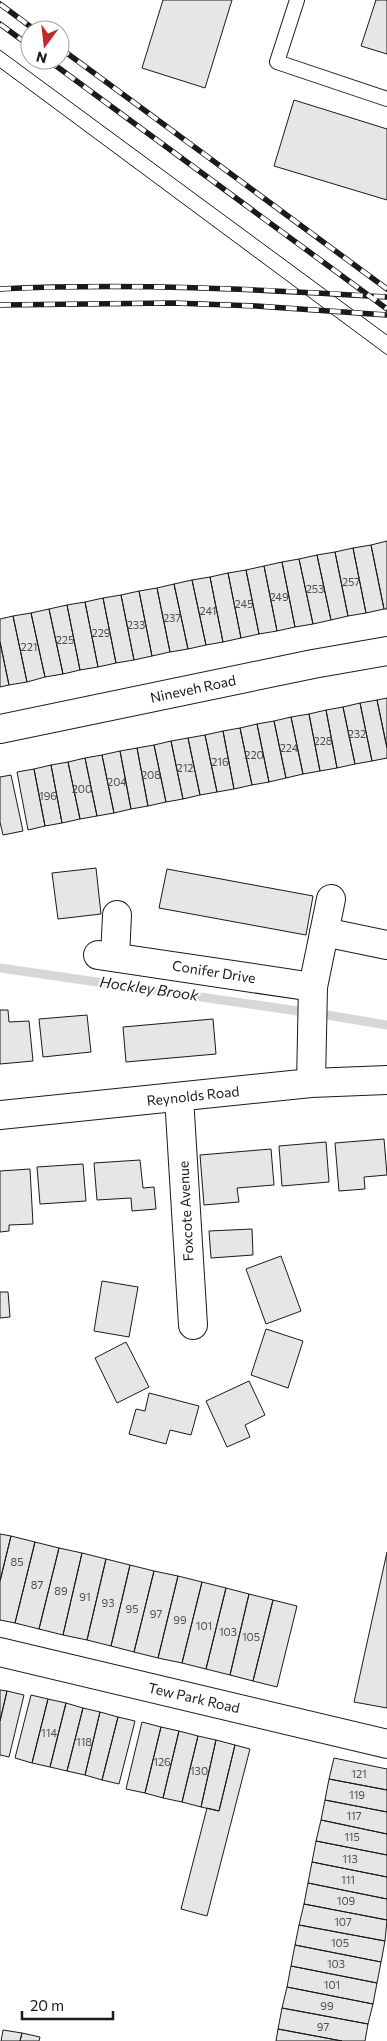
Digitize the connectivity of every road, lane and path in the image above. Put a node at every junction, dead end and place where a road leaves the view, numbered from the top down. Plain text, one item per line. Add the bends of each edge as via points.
1 (297, 0) edge
2 (387, 98) edge
3 (387, 651) edge
4 (0, 729) edge
5 (331, 899) dead end
6 (117, 915) dead end
7 (324, 932) junction
8 (387, 944) edge
9 (313, 987) junction
10 (387, 1080) edge
11 (311, 1083) junction
12 (179, 1097) junction
13 (0, 1116) edge
14 (192, 1325) dead end
15 (0, 1652) edge
16 (387, 1744) edge

1 - 2 lane via 277,62
3 - 4 street, Nineveh Road
5 - 7 street
6 - 9 street, Conifer Drive via 107,956
7 - 8 street
7 - 9 street
9 - 11 street
10 - 11 street, Reynolds Road
11 - 12 street, Reynolds Road
12 - 13 street, Reynolds Road
12 - 14 street, Foxcote Avenue
15 - 16 street, Tew Park Road

